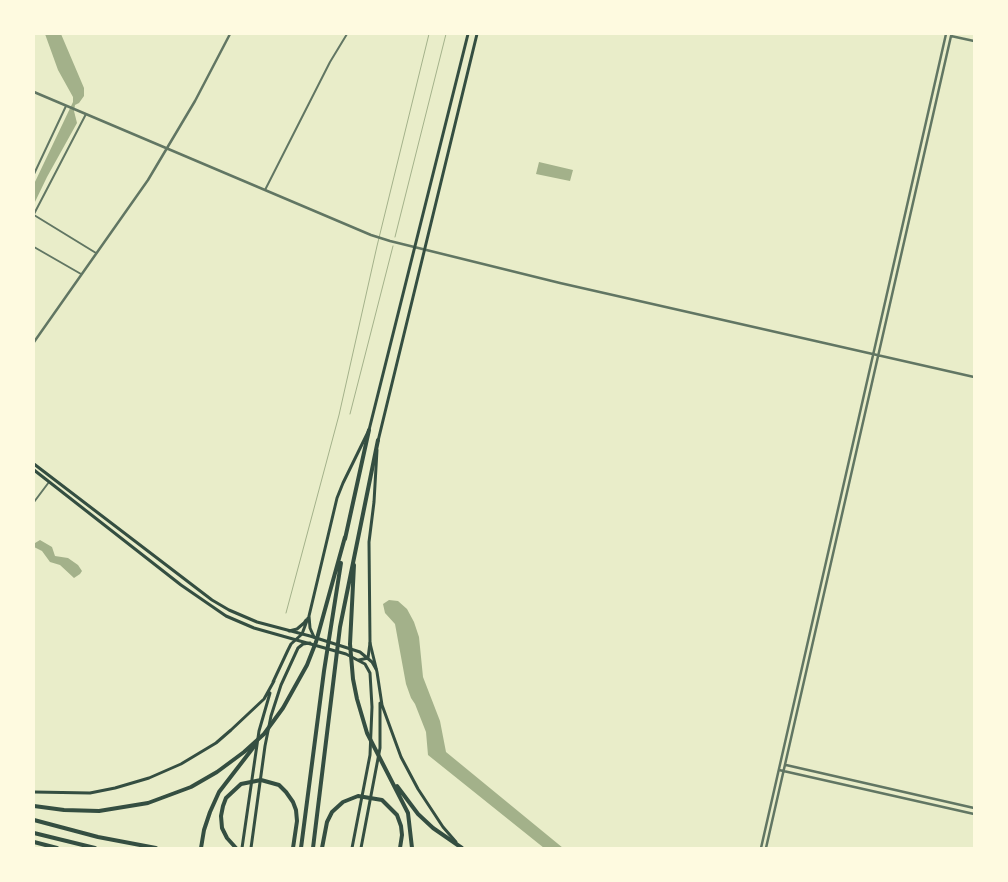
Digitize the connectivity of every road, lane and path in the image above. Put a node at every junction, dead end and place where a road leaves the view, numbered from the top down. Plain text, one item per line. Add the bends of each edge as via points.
1 (230, 34) edge
2 (347, 34) edge
3 (468, 34) edge
4 (477, 34) edge
5 (945, 34) edge
6 (951, 36) junction
7 (974, 41) edge
8 (34, 92) edge
9 (66, 106) junction
10 (86, 114) junction
11 (168, 149) junction
12 (34, 174) edge
13 (265, 190) junction
14 (34, 215) edge
15 (34, 247) edge
16 (415, 247) junction
17 (424, 250) junction
18 (96, 253) junction
19 (81, 274) junction
20 (34, 342) edge
21 (874, 355) junction
22 (879, 356) junction
23 (974, 377) edge
24 (368, 430) junction
25 (378, 440) junction
26 (34, 464) edge
27 (34, 470) edge
28 (49, 482) junction
29 (34, 502) edge
30 (345, 536) junction
31 (356, 547) junction
32 (311, 608) junction
33 (289, 631) junction
34 (302, 634) junction
35 (314, 637) junction
36 (296, 639) junction
37 (310, 643) junction
38 (370, 643) junction
39 (368, 658) junction
40 (359, 660) junction
41 (377, 672) junction
42 (274, 681) junction
43 (380, 690) junction
44 (264, 734) junction
45 (780, 764) junction
46 (785, 765) junction
47 (779, 770) junction
48 (784, 771) junction
49 (391, 778) junction
50 (34, 792) edge
51 (34, 806) edge
52 (974, 808) edge
53 (974, 814) edge
54 (34, 820) edge
55 (34, 833) edge
56 (34, 842) edge
57 (322, 846) edge
58 (57, 848) edge
59 (95, 848) edge
60 (156, 848) edge
61 (201, 848) edge
62 (236, 848) edge
63 (242, 848) edge
64 (251, 848) edge
65 (293, 848) edge
66 (301, 848) edge
67 (313, 848) edge
68 (352, 848) edge
69 (361, 848) edge
70 (400, 848) edge
71 (412, 848) edge
72 (461, 848) edge
73 (761, 848) edge
74 (766, 848) edge

1 - 11 street
2 - 13 street
3 - 16 main road
4 - 17 main road
5 - 6 street
5 - 21 street
6 - 7 street
6 - 22 street
8 - 9 street
9 - 10 street
9 - 12 street
10 - 11 street
10 - 14 street
11 - 13 street
11 - 18 street
13 - 16 street via 371,235
14 - 18 street
15 - 19 street
16 - 17 street
16 - 24 main road
17 - 21 street
17 - 25 main road
18 - 19 street
19 - 20 street
21 - 22 street
21 - 45 street
22 - 23 street
22 - 46 street
24 - 30 highway
24 - 32 main road via 337,498
25 - 31 highway
25 - 38 main road via 370,542
26 - 33 main road via 212,600 242,616
27 - 28 main road
28 - 29 street
28 - 36 main road via 220,613 242,624
30 - 44 highway via 307,665
30 - 66 highway
31 - 49 highway via 351,662 367,733
31 - 67 highway via 340,627
32 - 33 main road via 304,624
32 - 34 main road
32 - 35 main road via 309,623
33 - 34 main road
34 - 35 main road
34 - 36 main road
35 - 39 main road via 352,649
36 - 37 main road
36 - 42 main road
37 - 40 main road
37 - 64 main road via 298,648 271,716
38 - 39 main road
38 - 41 main road
39 - 40 main road
39 - 41 main road
40 - 68 main road via 370,673 373,720 370,755
41 - 43 main road
42 - 50 main road via 264,699 232,730 181,764 149,778 107,790 90,793
42 - 63 main road via 259,731
43 - 69 main road via 380,748
43 - 72 main road via 382,705 401,757 443,827
44 - 51 highway via 217,772 191,787 148,803 99,811
44 - 61 highway via 219,792 204,830
45 - 46 street
45 - 47 street
46 - 48 street
46 - 52 street
47 - 48 street
47 - 73 street
48 - 53 street
48 - 74 street
49 - 71 highway via 408,814
49 - 72 highway via 418,814
54 - 60 highway
55 - 59 highway
56 - 58 highway
57 - 70 highway via 332,812 350,798 366,797 382,800 397,815 402,835
62 - 65 highway via 225,833 221,816 226,798 241,784 251,781 266,781 278,786 293,802 297,821

